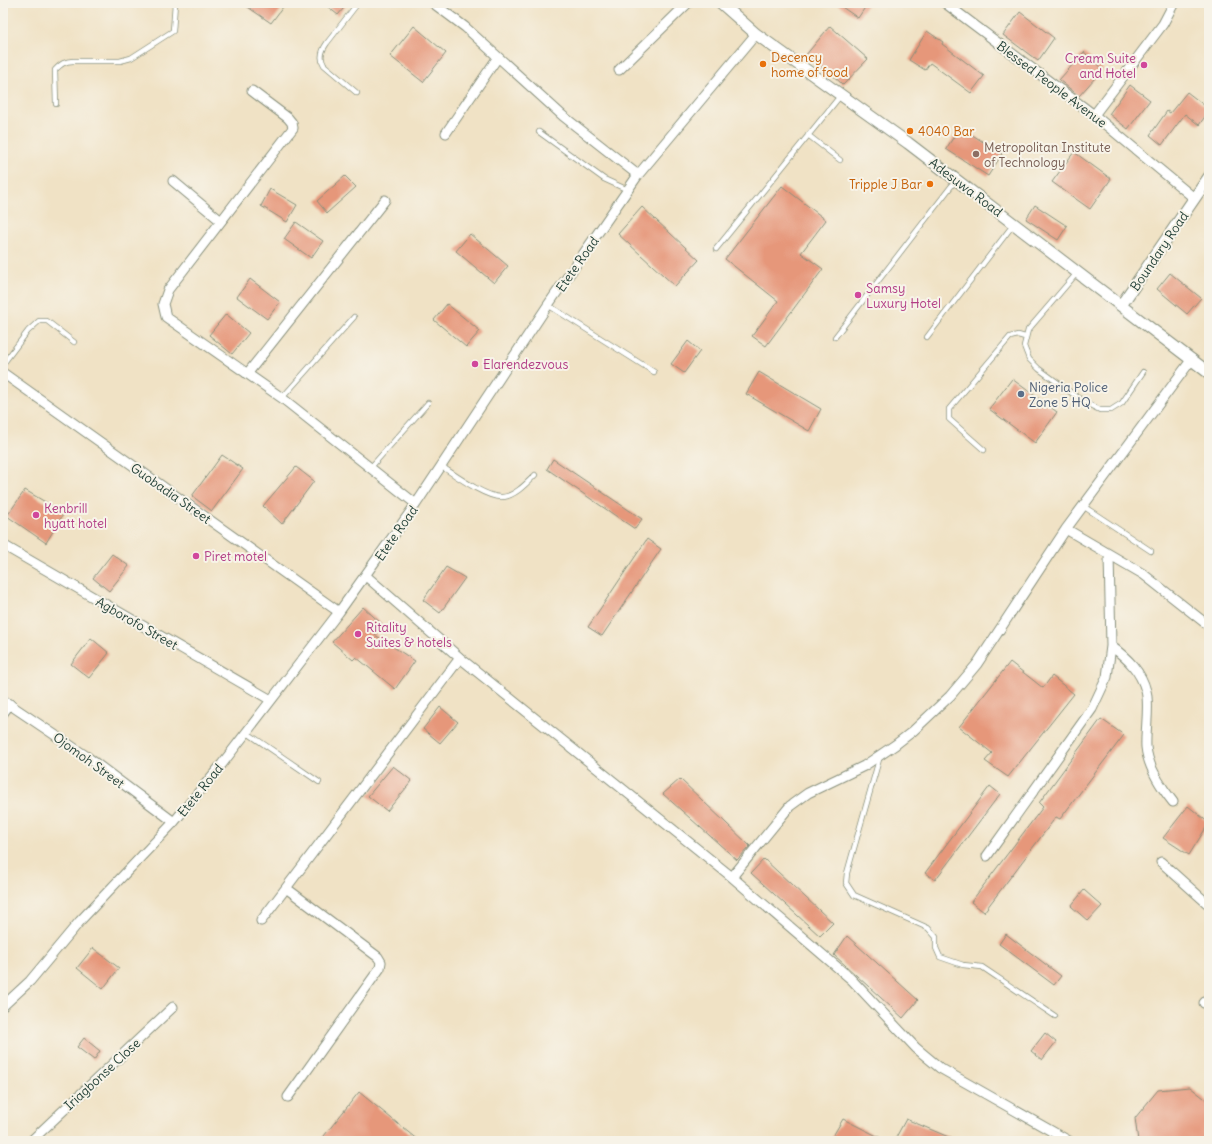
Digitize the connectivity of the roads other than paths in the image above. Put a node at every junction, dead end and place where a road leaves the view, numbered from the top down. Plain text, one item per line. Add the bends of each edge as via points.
1 (175, 3) edge
2 (358, 3) edge
3 (432, 3) edge
4 (688, 3) edge
5 (721, 3) edge
6 (945, 3) edge
7 (1174, 3) edge
8 (756, 34) junction
9 (498, 57) junction
10 (619, 70) dead end
11 (252, 91) dead end
12 (357, 93) dead end
13 (840, 95) junction
14 (56, 104) dead end
15 (1094, 115) junction
16 (539, 132) dead end
17 (446, 133) dead end
18 (808, 134) junction
19 (840, 160) dead end
20 (638, 175) junction
21 (1209, 177) edge
22 (956, 180) junction
23 (173, 181) dead end
24 (628, 190) junction
25 (1194, 198) junction
26 (385, 200) dead end
27 (221, 221) junction
28 (1014, 224) junction
29 (716, 249) dead end
30 (1078, 271) junction
31 (1122, 304) junction
32 (548, 305) junction
33 (354, 317) dead end
34 (835, 337) dead end
35 (927, 337) dead end
36 (1025, 337) junction
37 (74, 342) dead end
38 (1192, 359) junction
39 (3, 364) edge
40 (654, 372) dead end
41 (1144, 372) dead end
42 (3, 373) edge
43 (1209, 373) edge
44 (246, 374) junction
45 (282, 398) junction
46 (428, 403) dead end
47 (984, 450) dead end
48 (441, 466) junction
49 (371, 467) junction
50 (535, 475) dead end
51 (416, 504) junction
52 (1083, 506) junction
53 (1066, 529) junction
54 (3, 545) edge
55 (1151, 551) dead end
56 (1109, 555) junction
57 (366, 576) junction
58 (339, 612) junction
59 (1209, 626) edge
60 (1111, 646) junction
61 (460, 658) junction
62 (271, 700) junction
63 (6, 702) edge
64 (3, 713) edge
65 (246, 732) junction
66 (881, 755) junction
67 (319, 782) dead end
68 (1173, 802) dead end
69 (174, 822) junction
70 (988, 856) dead end
71 (1160, 862) dead end
72 (732, 877) junction
73 (286, 888) junction
74 (1209, 905) edge
75 (262, 921) dead end
76 (3, 1006) edge
77 (173, 1008) dead end
78 (1055, 1016) dead end
79 (288, 1097) dead end
80 (31, 1141) edge
81 (1069, 1141) edge

1 - 14 lane via 173,31 131,58 120,61 66,61 60,65 56,70
2 - 12 lane via 327,42 321,60
3 - 9 street via 465,27
4 - 10 street
5 - 8 street, Adesuwa Road
6 - 15 street, Blessed People Avenue
7 - 15 street via 1163,24
8 - 13 street, Adesuwa Road
8 - 20 street, Etete Road
9 - 17 street
9 - 20 street via 563,116
11 - 27 street via 288,118 293,128
13 - 18 lane
13 - 22 street, Adesuwa Road
15 - 25 street, Blessed People Avenue
16 - 24 lane via 604,180
18 - 19 lane
18 - 29 lane
20 - 24 street, Etete Road
21 - 25 street, Boundary Road
22 - 28 street, Adesuwa Road
22 - 34 lane
23 - 27 street
24 - 32 street, Etete Road
25 - 31 street, Boundary Road
26 - 44 street
27 - 44 street via 168,290 164,304 166,317
28 - 30 street, Adesuwa Road
28 - 35 lane
30 - 31 street, Adesuwa Road
30 - 36 lane via 1028,330
31 - 38 street, Adesuwa Road
32 - 40 lane
32 - 48 street, Etete Road
33 - 45 lane
36 - 41 lane via 1024,346 1029,359 1039,369 1084,402 1100,410 1111,410 1122,403
36 - 47 lane via 1010,337 949,409 949,419
37 - 39 lane via 47,322 39,321 28,331
38 - 43 street, Adesuwa Road
38 - 52 street
42 - 58 street, Guobadia Street
44 - 45 street
45 - 49 street
46 - 49 lane
48 - 50 lane via 487,494 503,497 510,495
48 - 51 street, Etete Road
49 - 51 street
51 - 57 street, Etete Road
52 - 53 street
52 - 55 lane
53 - 56 street
53 - 66 street via 972,669 950,696 914,731
54 - 62 street, Agborofo Street
56 - 59 street via 1143,574
56 - 60 street
57 - 58 street, Etete Road
57 - 61 street
58 - 62 street, Etete Road
60 - 68 street via 1130,660 1147,692 1146,748 1152,768
60 - 70 street via 1107,677 1092,709
61 - 72 street
61 - 73 street
62 - 65 street, Etete Road
63 - 64 street
63 - 69 street, Ojomoh Street via 86,756
65 - 67 lane
65 - 69 street, Etete Road
66 - 72 street via 808,793 790,806
66 - 78 lane via 846,884 854,895 928,928 936,937 936,948 940,957 963,965 982,967
69 - 76 street, Etete Road via 80,921 30,981
71 - 74 street
72 - 81 street via 851,979 916,1048 940,1068
73 - 75 street
73 - 79 street via 382,962
77 - 80 street, Iriagbonse Close

